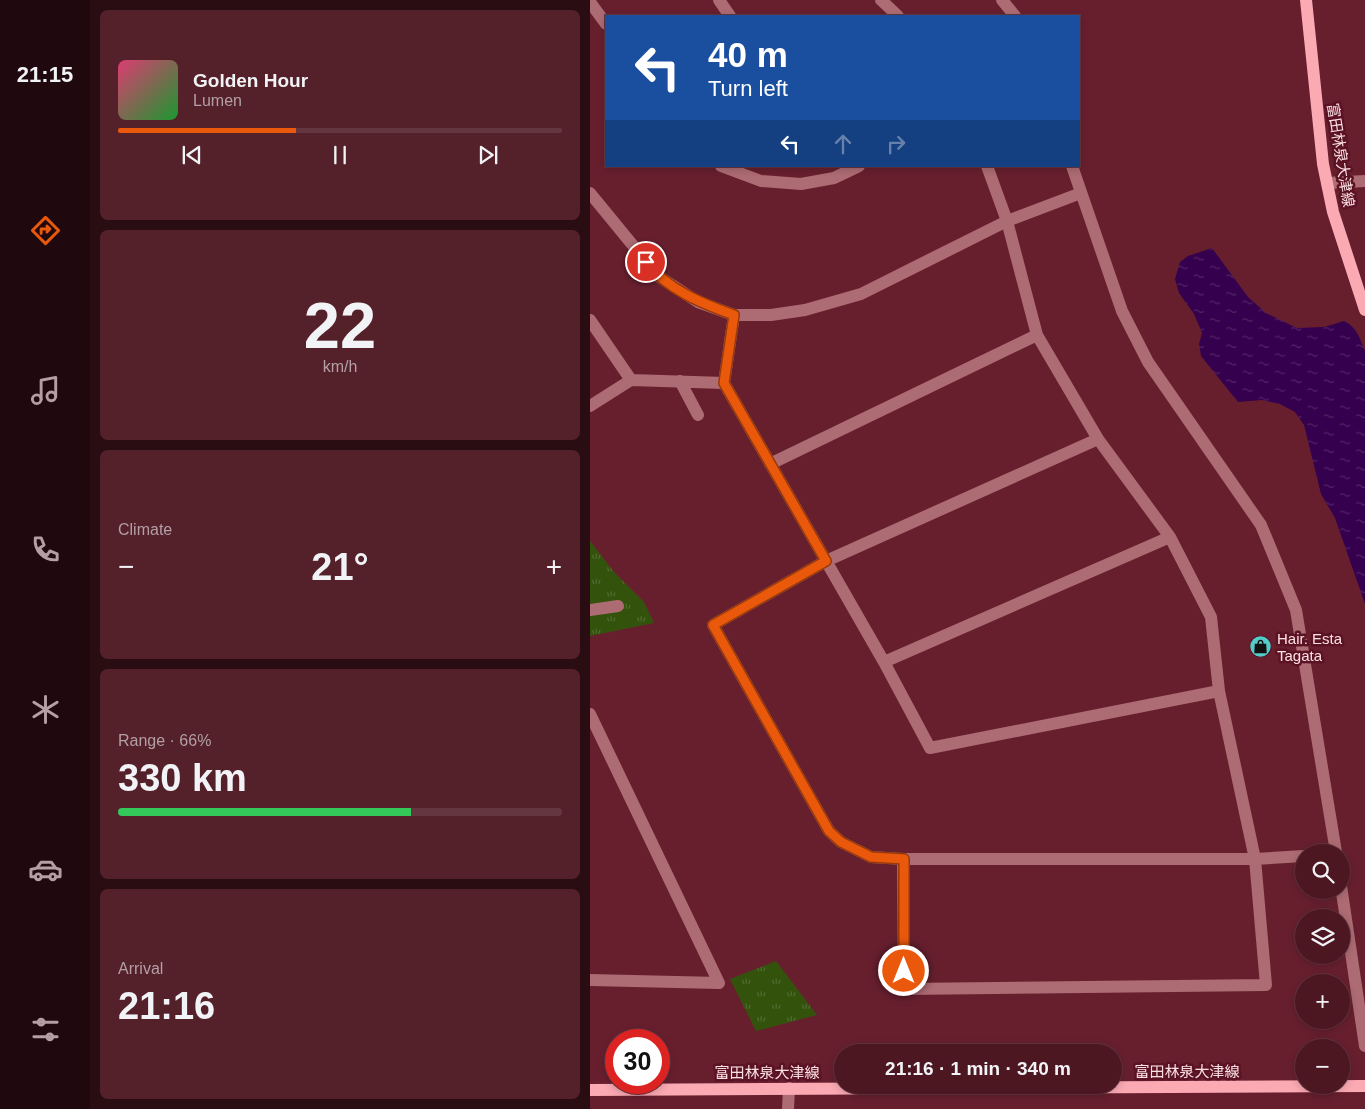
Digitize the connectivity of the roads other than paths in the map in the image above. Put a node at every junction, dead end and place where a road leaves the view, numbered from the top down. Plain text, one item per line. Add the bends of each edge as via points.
1 (719, 0) edge
2 (882, 0) edge
3 (1002, 0) edge
4 (1306, 0) edge
5 (590, 2) edge
6 (729, 15) edge
7 (896, 15) edge
8 (1014, 15) edge
9 (605, 23) edge
10 (724, 167) edge
11 (856, 167) edge
12 (987, 167) edge
13 (1072, 167) edge
14 (1365, 181) edge
15 (1327, 183) junction
16 (590, 193) edge
17 (1081, 193) junction
18 (1007, 221) junction
19 (1365, 310) edge
20 (734, 315) junction
21 (590, 320) edge
22 (1037, 335) junction
23 (632, 380) junction
24 (680, 381) junction
25 (724, 383) junction
26 (590, 406) edge
27 (698, 416) dead end
28 (1098, 439) junction
29 (770, 464) junction
30 (1170, 538) junction
31 (826, 561) junction
32 (618, 606) dead end
33 (590, 610) edge
34 (884, 662) junction
35 (1219, 691) junction
36 (590, 714) edge
37 (1335, 844) edge
38 (1295, 857) edge
39 (904, 859) junction
40 (1255, 859) junction
41 (1344, 899) edge
42 (590, 980) edge
43 (1361, 987) edge
44 (1365, 1046) edge
45 (1365, 1086) edge
46 (789, 1088) junction
47 (590, 1090) edge
48 (788, 1109) edge

1 - 6 street
2 - 7 street
3 - 8 street
4 - 15 main road, 富田林泉大津線
5 - 9 street
10 - 11 street via 761,181 801,184 834,178
12 - 18 street
13 - 17 street
14 - 15 street
15 - 19 main road, 富田林泉大津線 via 1333,212
16 - 20 street via 658,276 698,302
17 - 18 street
17 - 37 street via 1122,311 1148,362 1261,525 1296,610
18 - 20 street via 861,294 805,310 771,315
18 - 22 street
20 - 25 street
21 - 23 street
22 - 28 street
22 - 29 street
23 - 24 street
23 - 26 street
24 - 25 street
24 - 27 street
25 - 29 street
28 - 30 street
28 - 31 street
29 - 31 street
30 - 34 street
30 - 35 street via 1211,617
31 - 34 street
31 - 39 street via 713,625 829,831 841,842 871,857
32 - 33 street
34 - 35 street via 930,748
35 - 40 street
36 - 42 street via 719,983
38 - 40 street
39 - 40 street
39 - 40 street via 904,989 1266,985
41 - 43 street
43 - 44 street
45 - 46 main road, 富田林泉大津線
46 - 47 main road, 富田林泉大津線
46 - 48 street

